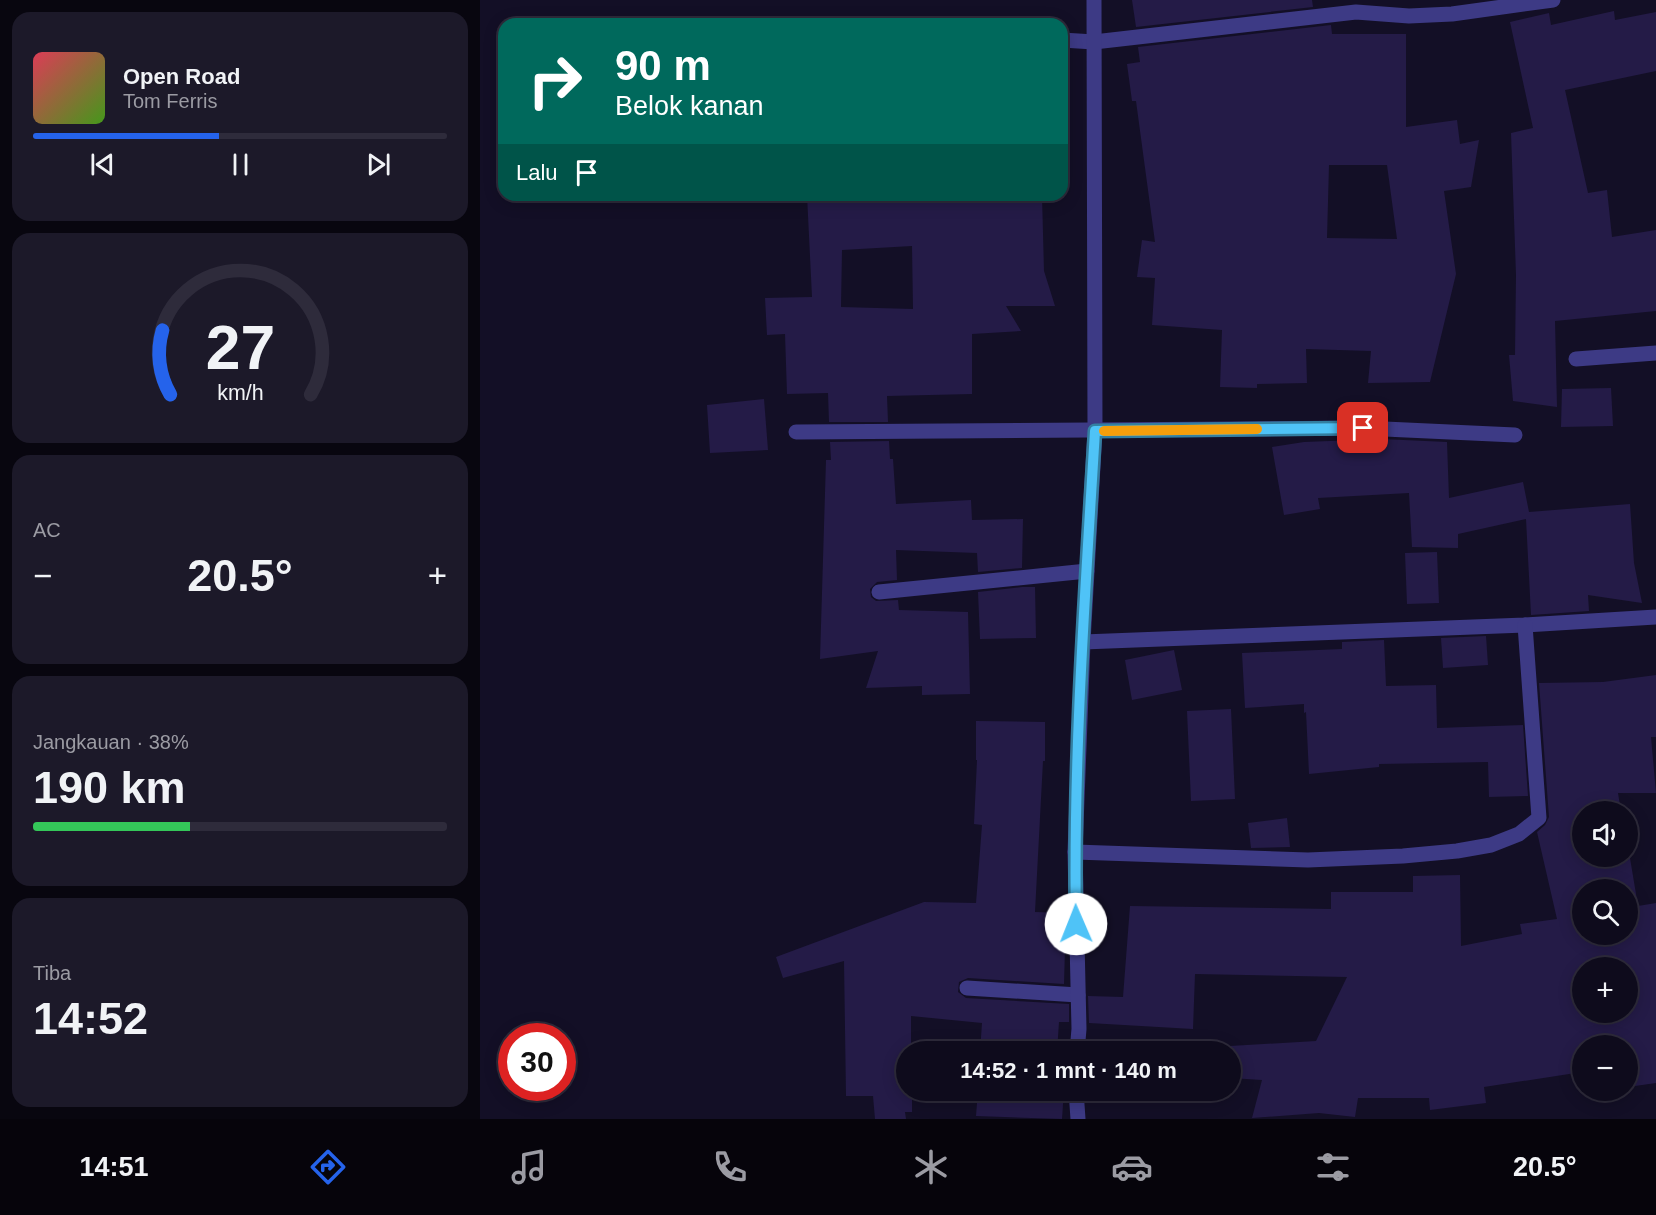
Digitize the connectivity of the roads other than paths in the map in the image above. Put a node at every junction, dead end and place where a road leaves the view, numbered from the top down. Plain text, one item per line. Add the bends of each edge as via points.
1 (1094, 0) edge
2 (1552, 0) edge
3 (1068, 40) edge
4 (1094, 42) junction
5 (1656, 353) edge
6 (1576, 359) dead end
7 (1095, 431) junction
8 (796, 432) dead end
9 (1515, 435) dead end
10 (1087, 571) junction
11 (879, 592) dead end
12 (1656, 617) edge
13 (1525, 625) junction
14 (1083, 642) junction
15 (1075, 852) junction
16 (967, 988) dead end
17 (1078, 995) junction
18 (1078, 1041) edge
19 (1077, 1101) edge
20 (1078, 1119) edge

1 - 4 street
2 - 4 street via 1452,14 1356,12
3 - 4 street
4 - 7 street
5 - 6 street
7 - 8 street
7 - 9 street via 1363,428
7 - 10 street
10 - 11 street
10 - 14 street
12 - 13 street
13 - 14 street
13 - 15 street via 1539,818 1519,834 1491,845 1457,851 1308,860
14 - 15 street
15 - 17 street
16 - 17 street
17 - 18 street
19 - 20 street

